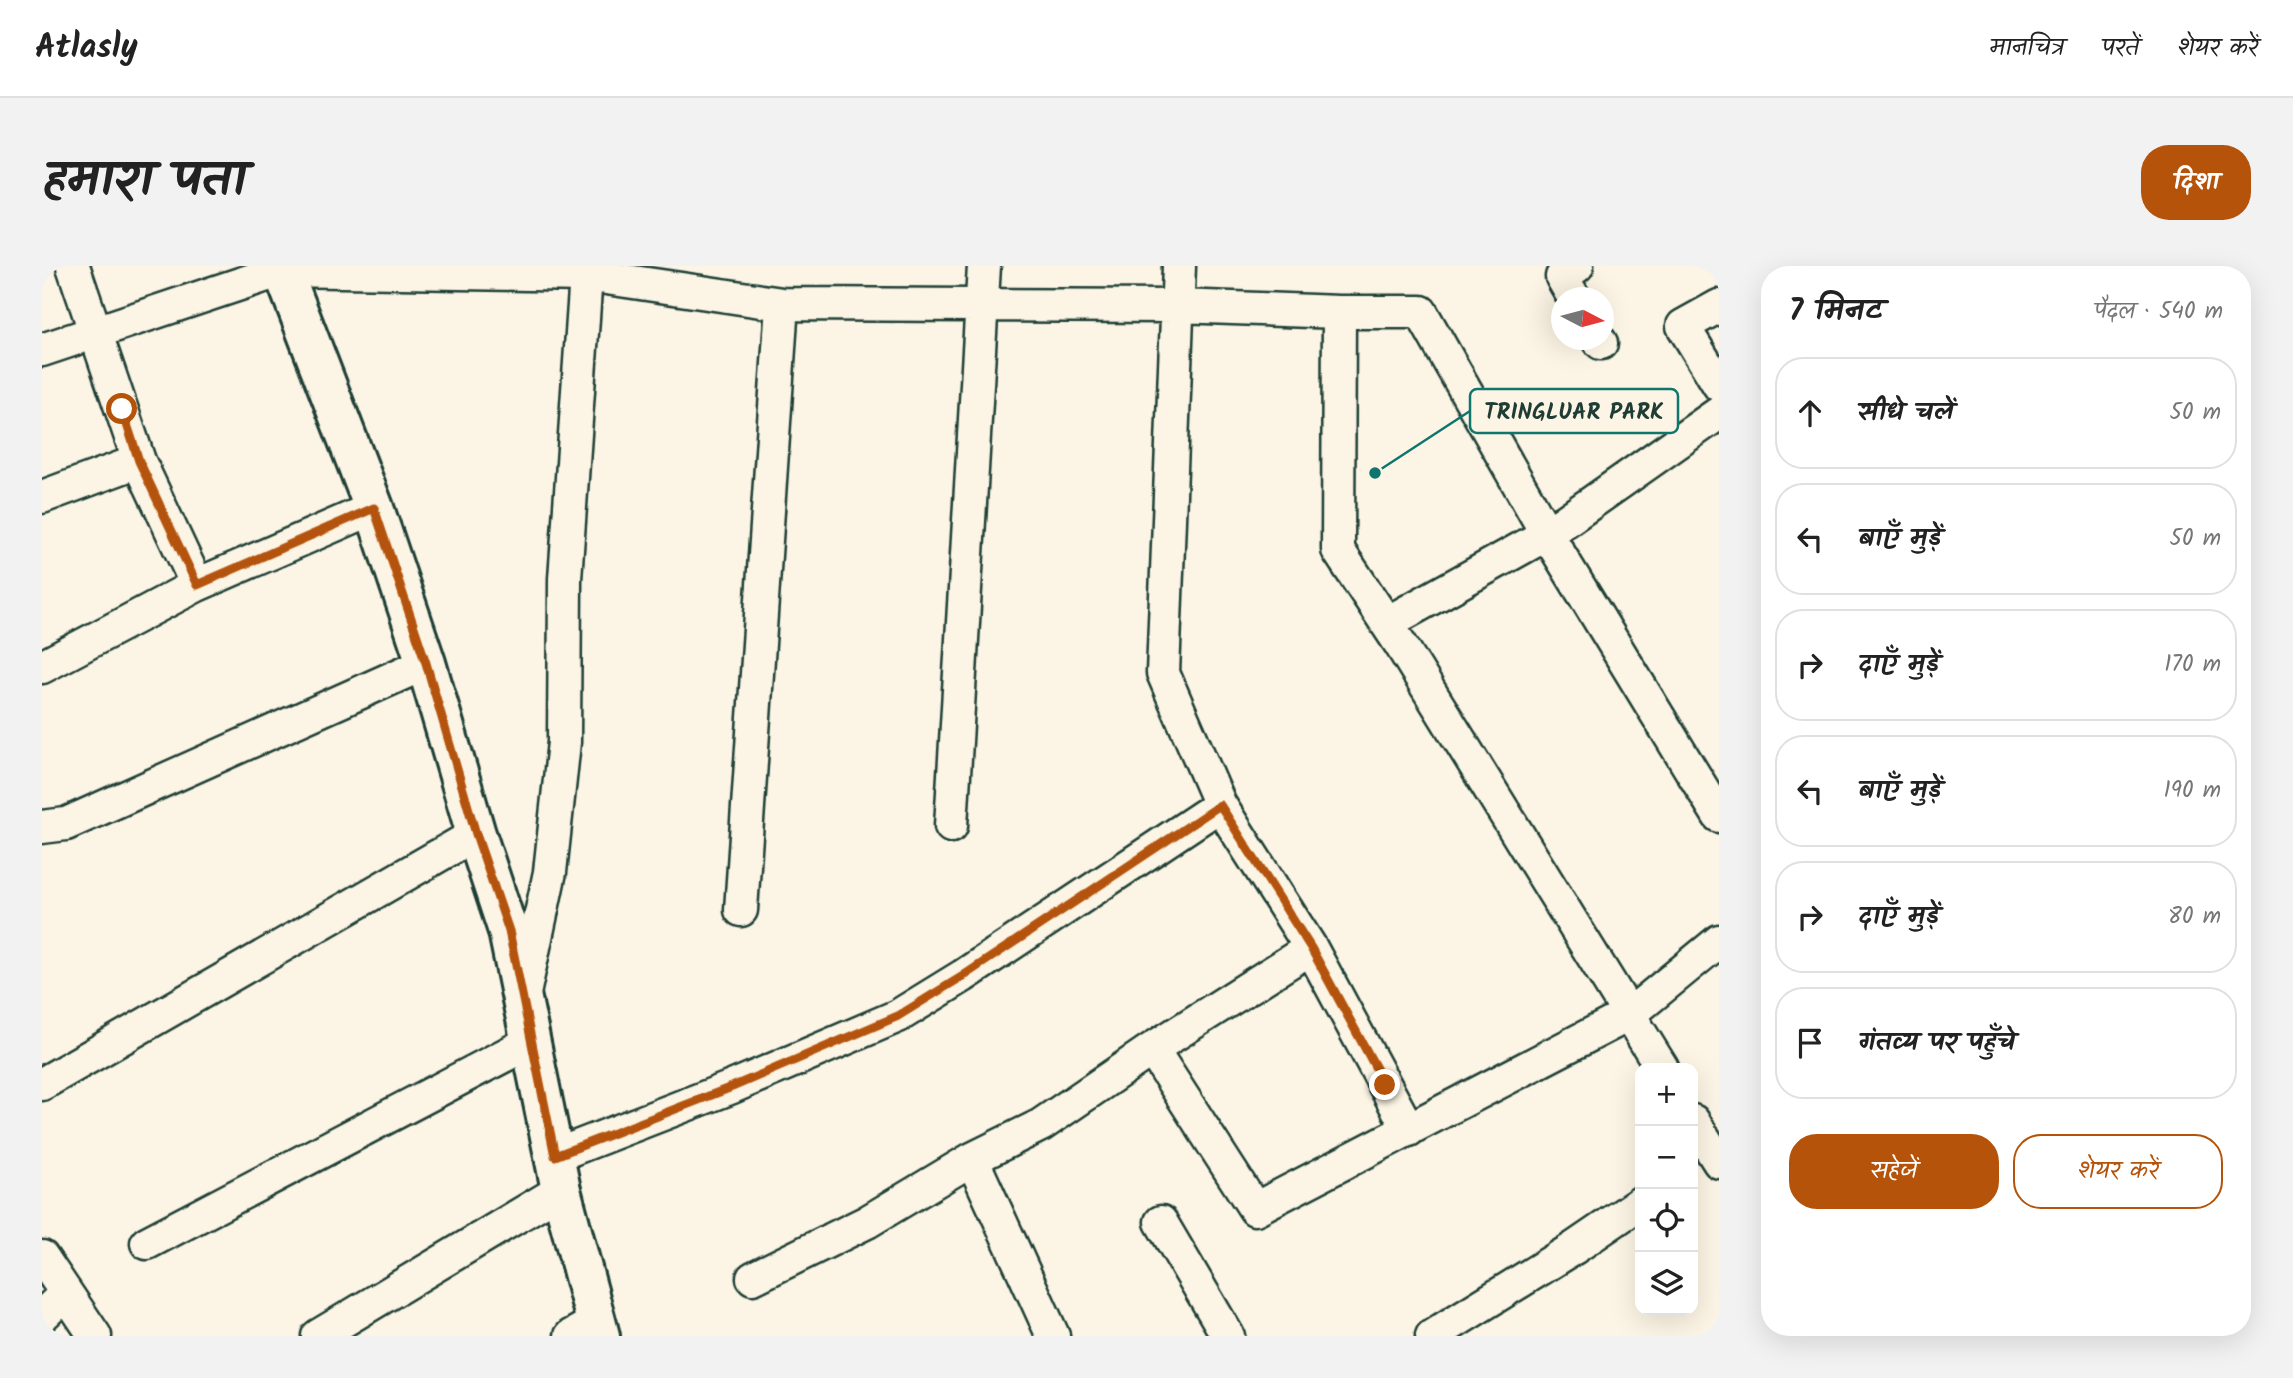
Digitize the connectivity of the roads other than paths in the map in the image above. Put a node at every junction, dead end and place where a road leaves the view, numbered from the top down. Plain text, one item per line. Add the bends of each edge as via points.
1 (73, 266) edge
2 (984, 266) edge
3 (1179, 266) edge
4 (282, 268) edge
5 (586, 275) junction
6 (782, 304) junction
7 (982, 305) junction
8 (1178, 306) junction
9 (1719, 306) edge
10 (1339, 312) junction
11 (96, 330) junction
12 (42, 350) edge
13 (1719, 385) edge
14 (1719, 412) edge
15 (139, 461) junction
16 (42, 497) edge
17 (374, 508) junction
18 (1547, 534) junction
19 (197, 585) junction
20 (1387, 623) junction
21 (426, 663) junction
22 (42, 667) edge
23 (1220, 805) junction
24 (1719, 816) edge
25 (42, 827) edge
26 (951, 827) dead end
27 (476, 834) junction
28 (741, 910) dead end
29 (1719, 940) edge
30 (1311, 948) junction
31 (522, 1002) junction
32 (1630, 1014) junction
33 (530, 1042) junction
34 (1152, 1049) junction
35 (1659, 1063) edge
36 (42, 1084) edge
37 (1409, 1130) junction
38 (972, 1159) junction
39 (558, 1173) junction
40 (1635, 1206) edge
41 (1161, 1222) dead end
42 (147, 1243) dead end
43 (42, 1257) edge
44 (753, 1278) dead end
45 (66, 1293) junction
46 (42, 1316) edge
47 (589, 1331) edge
48 (95, 1336) edge
49 (318, 1336) edge
50 (1053, 1336) edge
51 (1228, 1336) edge
52 (1432, 1336) edge

1 - 11 street
2 - 7 street
3 - 8 street
4 - 5 street
4 - 11 street
4 - 17 street
5 - 6 street
5 - 31 street via 565,579 564,742 550,872
6 - 7 street
6 - 28 street
7 - 8 street
7 - 26 street
8 - 10 street
8 - 23 street via 1163,673
9 - 13 street via 1683,326
10 - 18 street via 1421,312
10 - 20 street via 1338,550
11 - 12 street
11 - 15 street
14 - 18 street
15 - 16 street
15 - 19 street
17 - 19 street
17 - 21 street
18 - 20 street
18 - 24 street
19 - 22 street
20 - 32 street
21 - 25 street via 66,824
21 - 27 street
23 - 30 street
23 - 39 street via 898,1016 732,1087
27 - 31 street via 509,931
27 - 36 street
29 - 32 street
30 - 34 street
30 - 37 street
31 - 33 street
32 - 35 street
32 - 37 street
33 - 39 street
33 - 42 street
34 - 37 street via 1255,1209
34 - 38 street via 1041,1125
38 - 44 street via 867,1222
38 - 50 street
39 - 47 street
39 - 49 street
40 - 52 street
41 - 51 street
43 - 45 street
45 - 46 street
45 - 48 street

